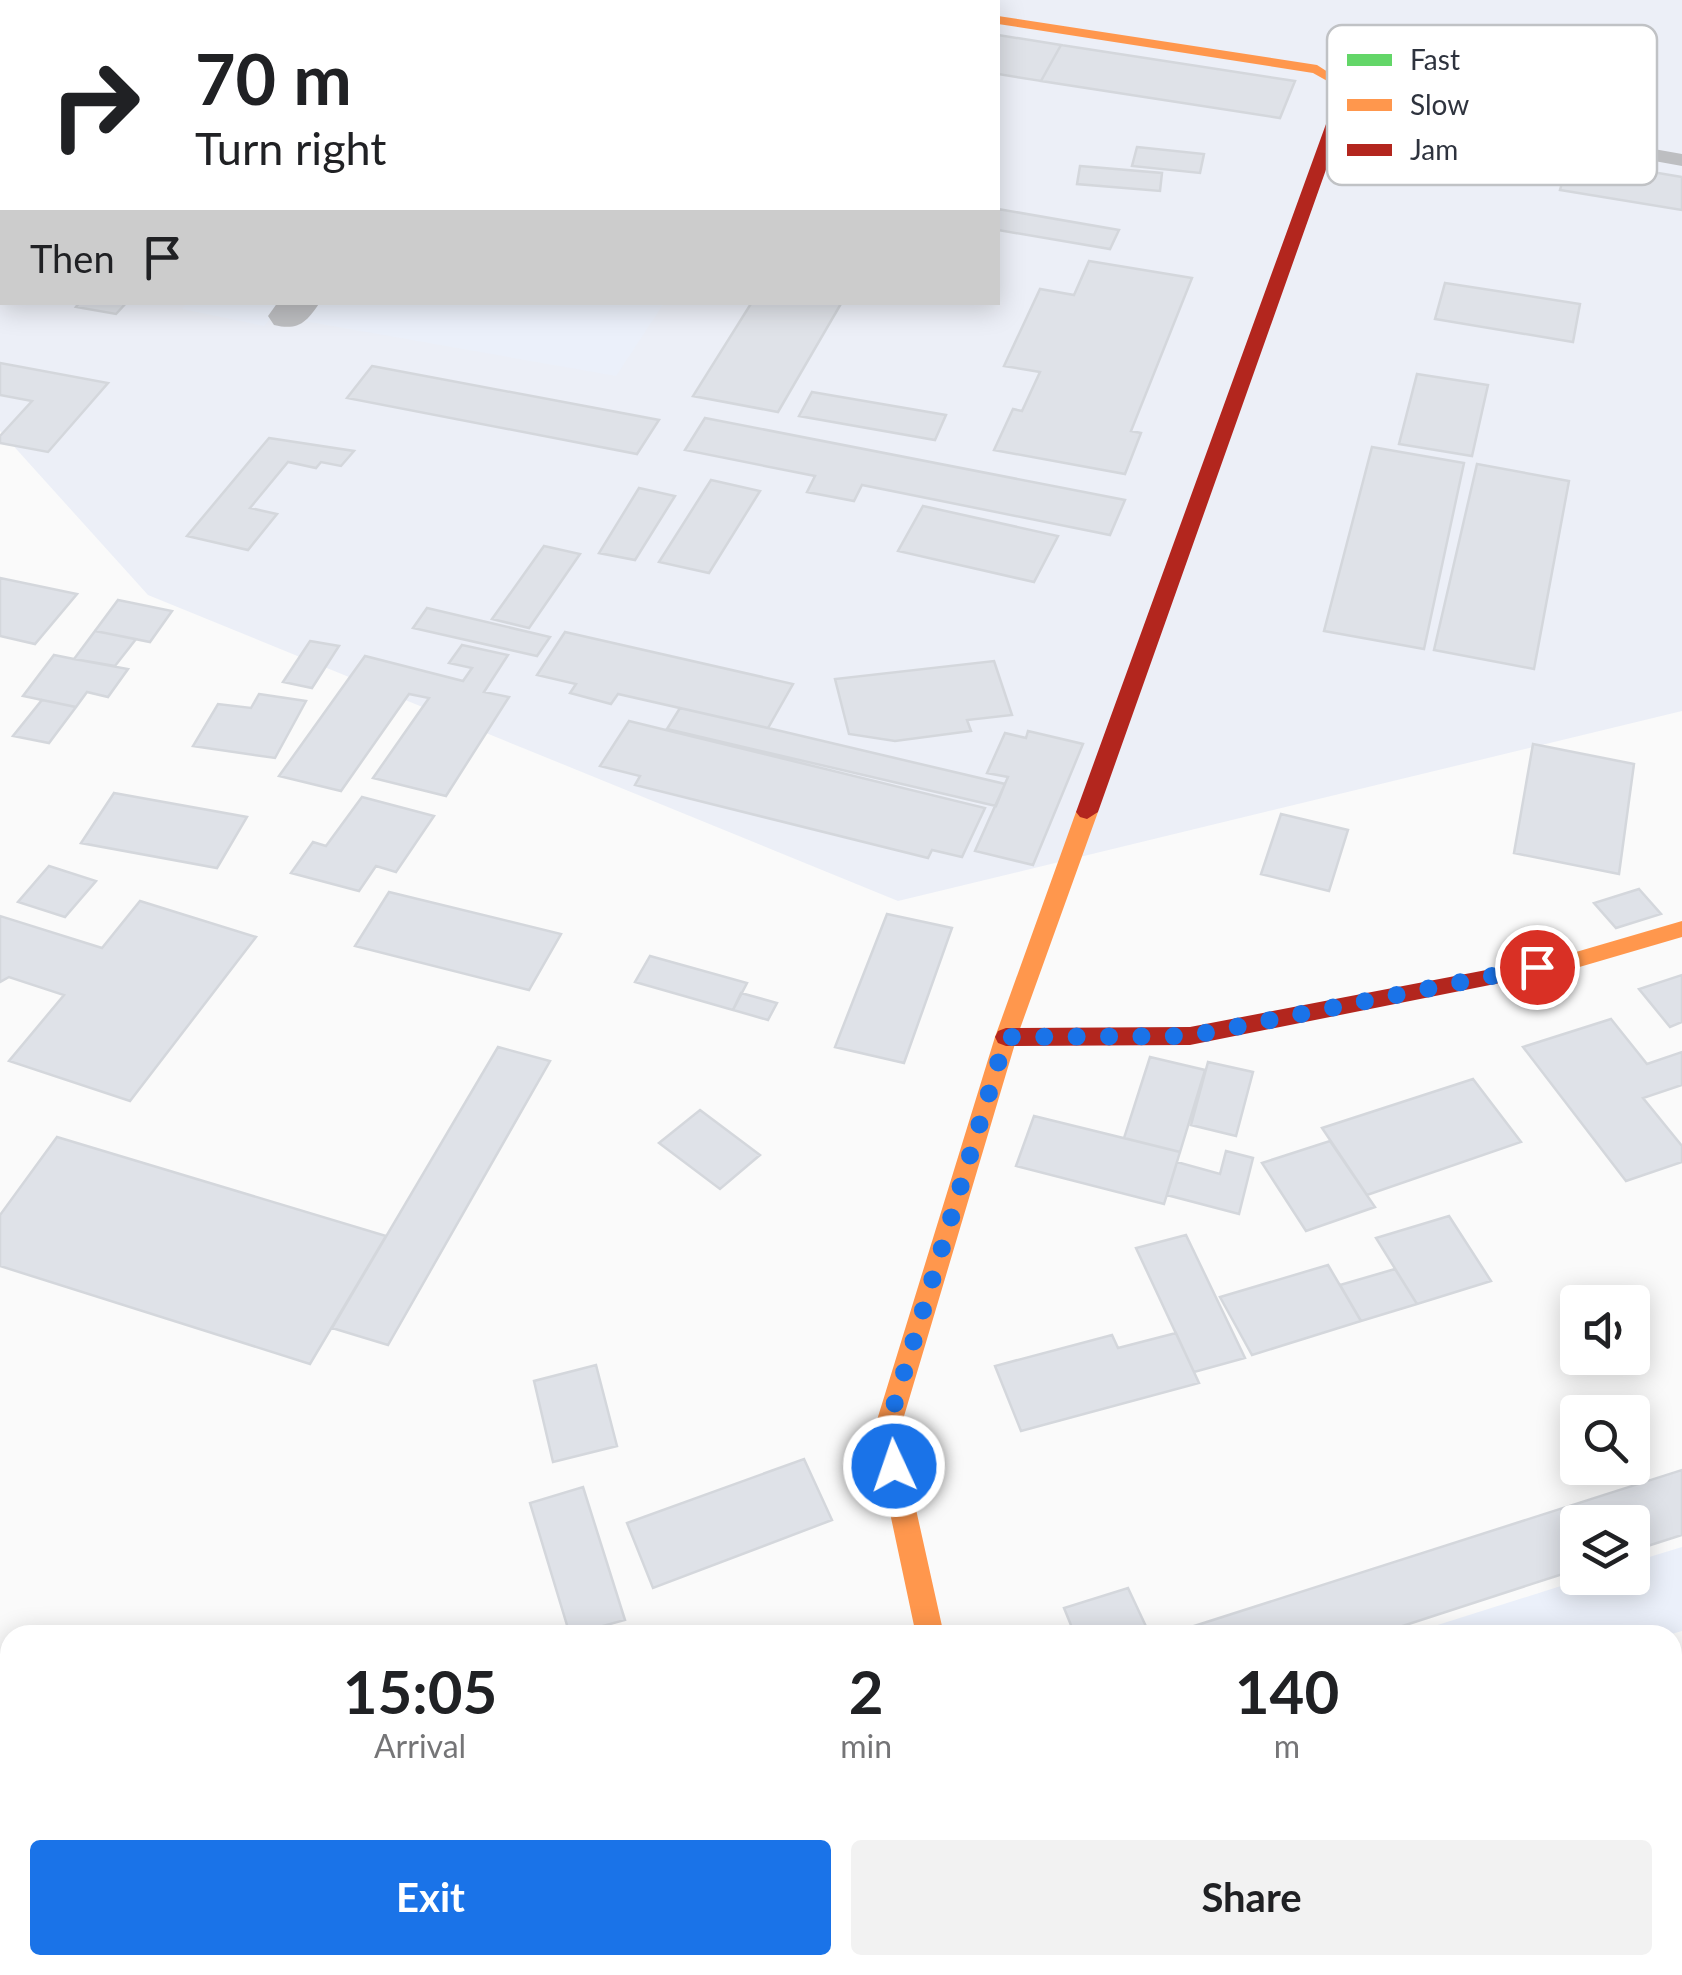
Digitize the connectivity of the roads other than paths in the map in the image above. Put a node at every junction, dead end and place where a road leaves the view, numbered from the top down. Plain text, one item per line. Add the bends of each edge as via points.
1 (1000, 20) edge
2 (1327, 75) edge
3 (1327, 144) edge
4 (1657, 156) edge
5 (1682, 160) edge
6 (1682, 929) edge
7 (1006, 1037) junction
8 (928, 1625) edge

1 - 2 street
3 - 7 street
4 - 5 lane
6 - 7 street via 1576,960 1190,1036
7 - 8 street via 886,1432

